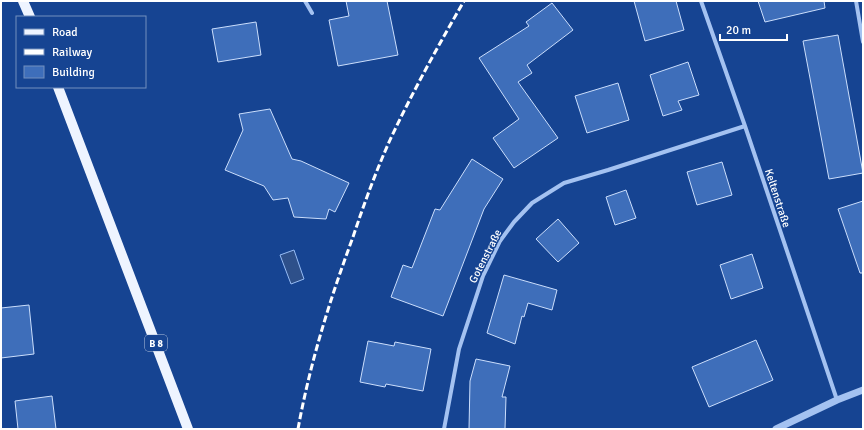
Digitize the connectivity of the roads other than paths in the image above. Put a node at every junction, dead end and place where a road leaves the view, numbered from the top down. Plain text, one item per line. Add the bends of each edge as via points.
1 (23, 1) edge
2 (305, 1) edge
3 (701, 1) edge
4 (856, 1) edge
5 (312, 13) dead end
6 (30, 16) edge
7 (863, 42) edge
8 (58, 88) edge
9 (745, 126) junction
10 (863, 390) edge
11 (837, 400) junction
12 (188, 429) edge
13 (444, 429) edge
14 (776, 429) edge

1 - 6 main road
2 - 5 street
3 - 9 street, Keltenstraße
4 - 7 street
8 - 12 main road, B 8
9 - 11 street, Keltenstraße
9 - 13 street, Gotenstraße via 564,183 532,203 500,241 483,276 459,349
10 - 11 street
11 - 14 street

